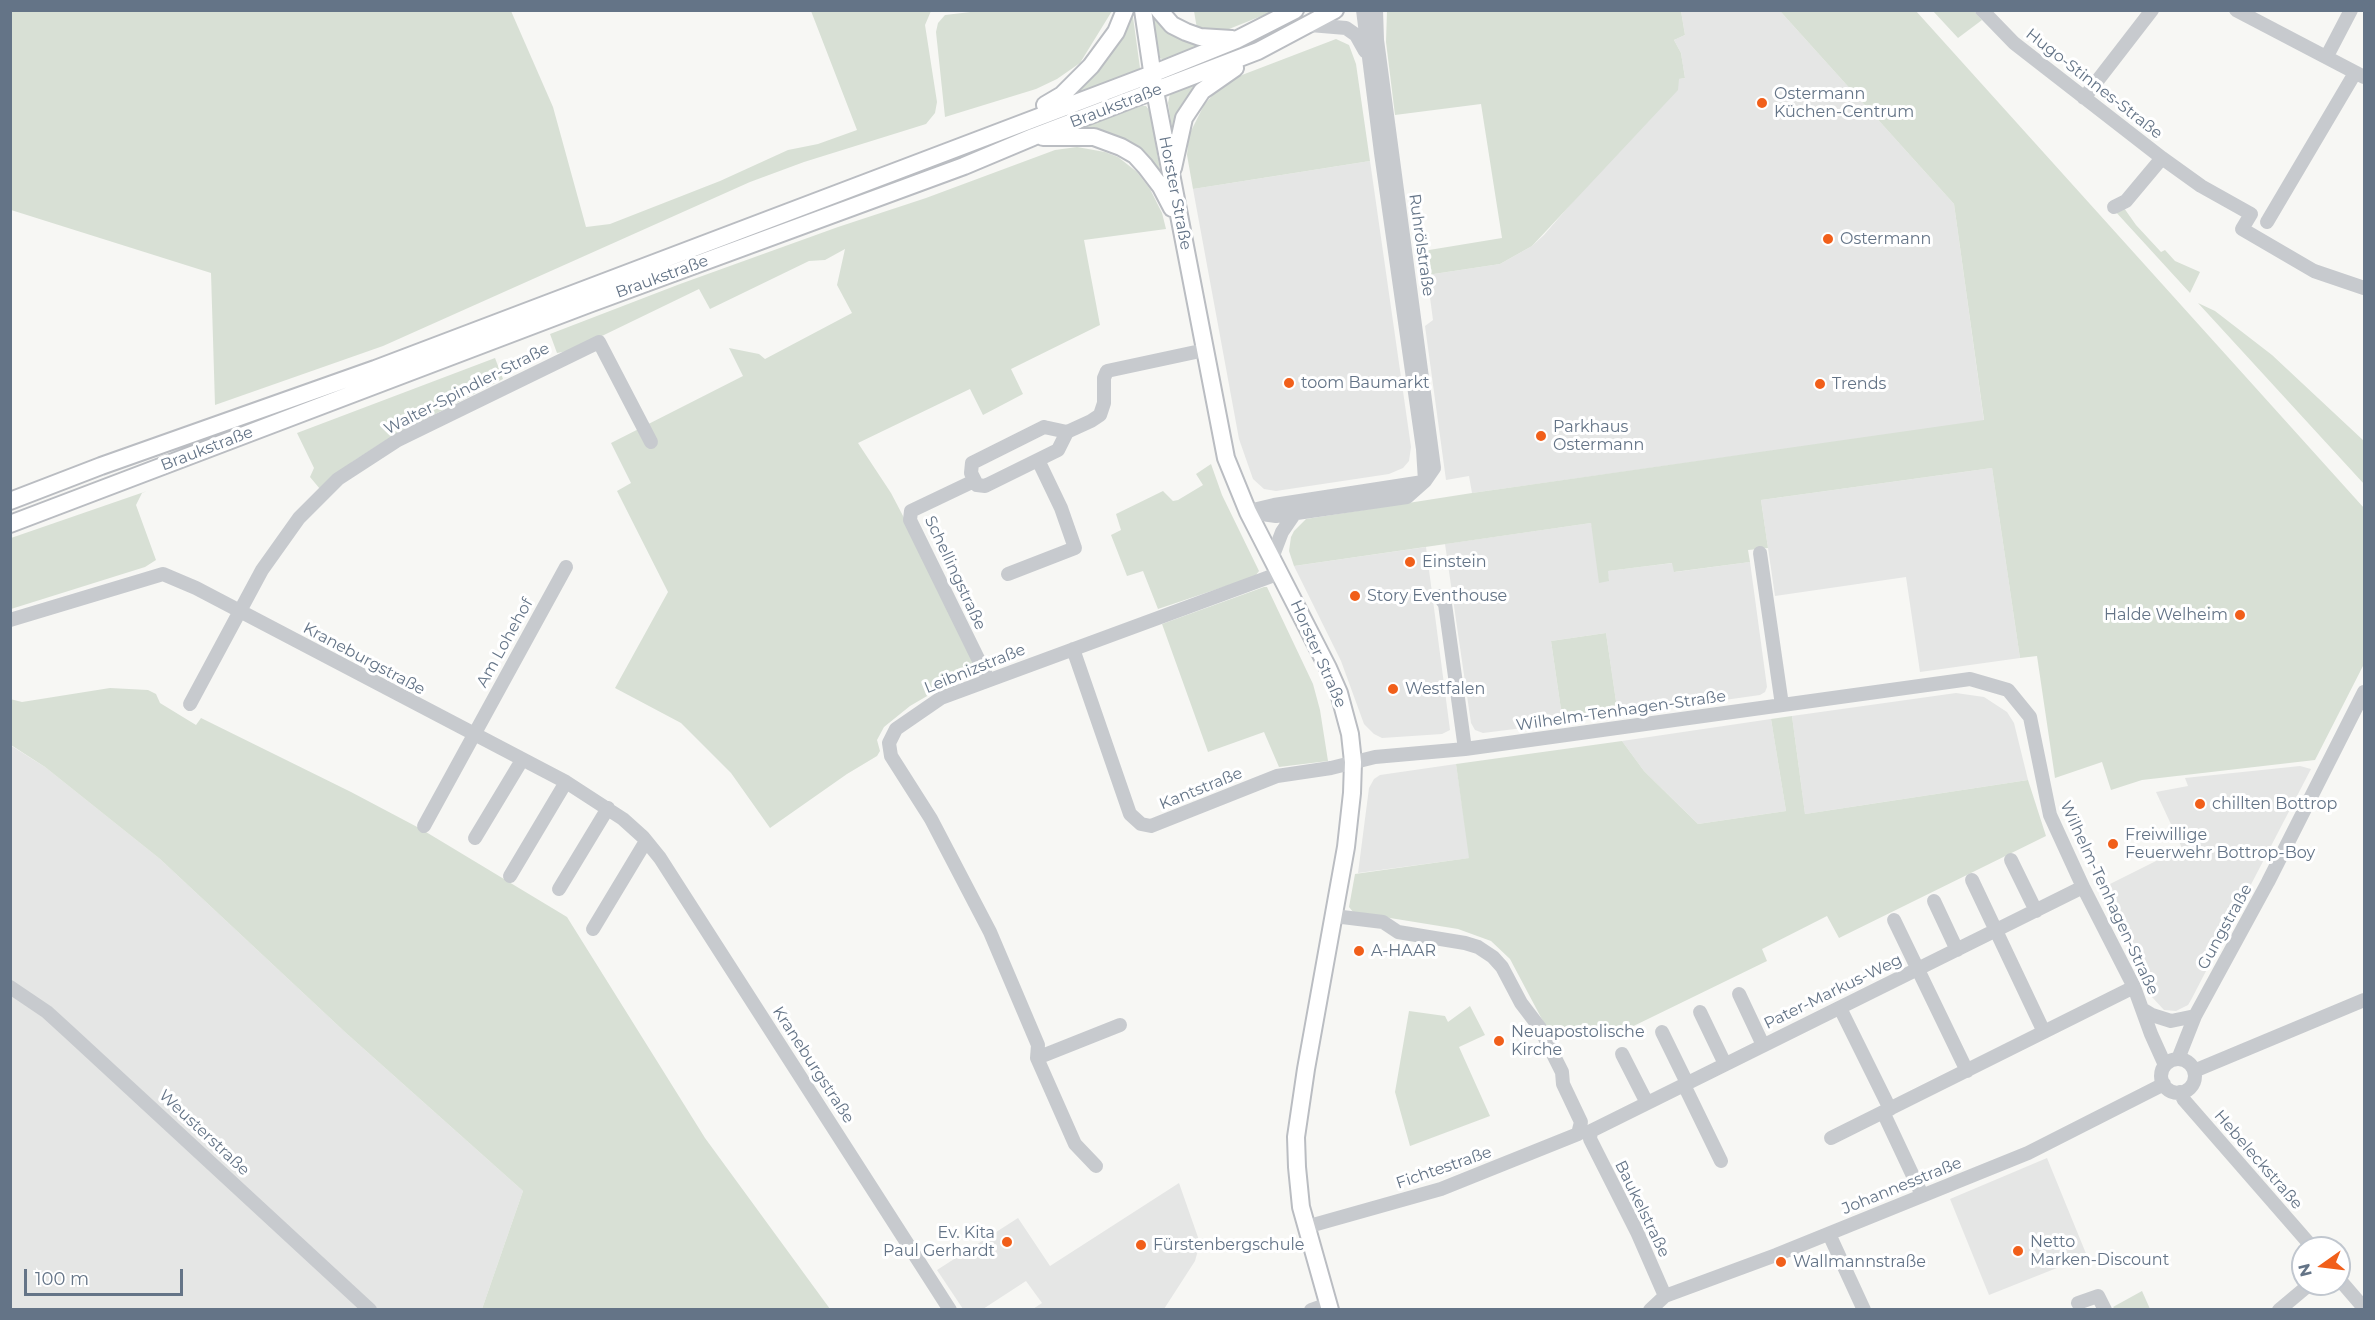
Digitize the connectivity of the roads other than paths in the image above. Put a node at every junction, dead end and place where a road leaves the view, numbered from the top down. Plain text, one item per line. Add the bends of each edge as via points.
1 (1125, 10) edge
2 (1143, 10) edge
3 (1159, 10) edge
4 (1294, 10) edge
5 (1335, 10) edge
6 (1363, 10) edge
7 (1376, 10) edge
8 (1982, 10) edge
9 (2152, 10) edge
10 (2236, 10) edge
11 (2351, 10) edge
12 (1310, 25) junction
13 (1236, 40) junction
14 (1258, 51) junction
15 (1368, 55) junction
16 (2327, 57) junction
17 (2360, 75) edge
18 (1153, 83) junction
19 (2084, 98) junction
20 (1008, 128) junction
21 (1034, 137) junction
22 (2162, 158) junction
23 (1172, 178) junction
24 (2114, 207) dead end
25 (2251, 214) junction
26 (2267, 222) junction
27 (1182, 230) junction
28 (2259, 238) junction
29 (2364, 288) edge
30 (1205, 350) junction
31 (1067, 432) junction
32 (651, 442) dead end
33 (1038, 460) junction
34 (974, 481) junction
35 (1425, 481) junction
36 (10, 501) edge
37 (1248, 512) junction
38 (1295, 513) junction
39 (10, 524) edge
40 (1760, 553) dead end
41 (1272, 558) junction
42 (566, 567) dead end
43 (1280, 573) junction
44 (1008, 574) dead end
45 (1439, 596) dead end
46 (238, 612) junction
47 (10, 620) edge
48 (1073, 649) junction
49 (988, 679) junction
50 (2364, 692) edge
51 (190, 704) dead end
52 (1782, 705) junction
53 (474, 736) junction
54 (1465, 749) junction
55 (522, 760) junction
56 (1353, 762) junction
57 (566, 782) junction
58 (608, 808) junction
59 (424, 826) dead end
60 (475, 838) dead end
61 (646, 841) junction
62 (2011, 860) dead end
63 (510, 876) dead end
64 (1972, 880) dead end
65 (2083, 887) junction
66 (559, 889) dead end
67 (1934, 901) dead end
68 (2036, 911) junction
69 (1334, 916) junction
70 (1894, 920) dead end
71 (593, 929) dead end
72 (1996, 930) junction
73 (1957, 950) junction
74 (1918, 969) junction
75 (10, 987) edge
76 (2134, 987) junction
77 (1739, 994) dead end
78 (2364, 1000) edge
79 (1840, 1008) junction
80 (2142, 1009) junction
81 (1700, 1012) dead end
82 (2195, 1017) junction
83 (1119, 1025) dead end
84 (1662, 1032) dead end
85 (2044, 1032) junction
86 (1763, 1045) junction
87 (1622, 1054) dead end
88 (1037, 1058) junction
89 (2172, 1062) junction
90 (1725, 1064) junction
91 (1967, 1071) junction
92 (2194, 1071) junction
93 (1685, 1084) junction
94 (2164, 1084) junction
95 (2180, 1092) junction
96 (1647, 1103) junction
97 (1886, 1110) junction
98 (1589, 1136) joint
99 (1831, 1138) dead end
100 (1721, 1161) dead end
101 (1096, 1166) dead end
102 (1923, 1195) junction
103 (1306, 1227) junction
104 (1829, 1234) junction
105 (2303, 1236) edge
106 (2351, 1293) edge
107 (1665, 1296) junction
108 (2296, 1296) edge
109 (2078, 1303) dead end
110 (1329, 1307) edge
111 (2364, 1308) edge
112 (370, 1310) edge
113 (950, 1310) edge
114 (1311, 1310) edge
115 (1650, 1310) edge
116 (1864, 1310) edge
117 (2105, 1310) edge
118 (2279, 1310) edge

1 - 20 main road via 1116,32 1091,66 1062,95
2 - 18 main road, Horster Straße
3 - 13 main road via 1172,25 1186,32
4 - 13 main road, Braukstraße
5 - 12 main road, Braukstraße
6 - 15 street
7 - 35 street, Ruhrölstraße via 1434,468
8 - 19 street, Hugo-Stinnes-Straße via 2014,43
9 - 19 street
10 - 16 street
11 - 16 street
12 - 14 main road, Braukstraße
12 - 15 street via 1346,28 1356,35
13 - 18 main road, Braukstraße
14 - 18 main road, Braukstraße
14 - 23 main road via 1202,91 1184,118
15 - 35 street, Ruhrölstraße
16 - 17 street
17 - 26 street
18 - 20 main road, Braukstraße
18 - 21 main road, Braukstraße
18 - 23 main road, Horster Straße
19 - 22 street, Hugo-Stinnes-Straße
20 - 36 main road, Braukstraße via 375,369
21 - 27 main road via 1094,137 1135,155 1161,187
21 - 39 main road, Braukstraße
22 - 24 street, Hugo-Stinnes-Straße via 2126,201
22 - 25 street, Hugo-Stinnes-Straße
23 - 27 main road, Horster Straße
25 - 26 street, Hugo-Stinnes-Straße
25 - 28 street via 2242,228
26 - 28 street
27 - 30 main road, Horster Straße
28 - 29 street via 2314,271
30 - 31 street via 1107,371 1100,415
30 - 37 main road, Horster Straße via 1226,458
31 - 33 street via 1058,450
31 - 34 street via 1044,427 972,463
32 - 46 street, Walter-Spindler-Straße via 599,342 398,440 338,479 299,518
33 - 34 street via 985,486
33 - 44 street via 1075,548
34 - 49 street, Schellingstraße via 911,511 910,520
35 - 37 street
35 - 38 street via 1407,497
37 - 38 street via 1276,516
37 - 41 main road, Horster Straße
38 - 41 street
40 - 52 street
41 - 43 main road, Horster Straße
42 - 53 street, Am Lohehof
43 - 48 street, Leibnizstraße
43 - 56 main road, Horster Straße via 1339,693
45 - 54 street via 1445,604
46 - 47 street, Kraneburgstraße via 162,574
46 - 51 street
46 - 53 street, Kraneburgstraße
48 - 49 street, Leibnizstraße
48 - 56 street, Kantstraße via 1128,808 1133,819 1141,824 1159,824 1277,776
49 - 88 street, Leibnizstraße via 919,711 896,729 889,743 891,756 931,819 990,932 1038,1045
50 - 82 street, Gungstraße
52 - 54 street, Wilhelm-Tenhagen-Straße
52 - 65 street, Wilhelm-Tenhagen-Straße via 1970,679 2008,690 2030,717 2050,815
53 - 55 street, Kraneburgstraße
53 - 59 street
54 - 56 street, Wilhelm-Tenhagen-Straße
55 - 57 street, Kraneburgstraße
55 - 60 street
56 - 69 main road, Horster Straße via 1346,847
57 - 58 street, Kraneburgstraße
57 - 63 street
58 - 61 street, Kraneburgstraße
58 - 66 street
61 - 71 street
61 - 113 street, Kraneburgstraße via 688,900
62 - 68 street
64 - 72 street
65 - 68 street, Pater-Markus-Weg
65 - 76 street, Wilhelm-Tenhagen-Straße
67 - 73 street
68 - 72 street, Pater-Markus-Weg
69 - 103 main road, Horster Straße via 1296,1137 1298,1188
69 - 103 street, Fichtestraße via 1383,922 1398,932 1465,943 1493,957 1540,1028 1581,1122 1578,1134 1441,1189
70 - 74 street, Pater-Markus-Weg
72 - 73 street, Pater-Markus-Weg
72 - 85 street
73 - 74 street, Pater-Markus-Weg
74 - 79 street, Pater-Markus-Weg
74 - 91 street
75 - 112 street, Weusterstraße via 47,1012
76 - 80 street, Wilhelm-Tenhagen-Straße
76 - 85 street
77 - 86 street, Pater-Markus-Weg
78 - 92 street
79 - 86 street, Pater-Markus-Weg
79 - 97 street
80 - 82 street via 2171,1020
80 - 89 street, Wilhelm-Tenhagen-Straße
81 - 90 street
82 - 89 street, Gungstraße
83 - 88 street
84 - 93 street
85 - 91 street
86 - 90 street, Pater-Markus-Weg
87 - 96 street
88 - 101 street, Leibnizstraße via 1075,1144
89 - 92 street via 2190,1064
89 - 94 street via 2162,1076
90 - 93 street, Pater-Markus-Weg
91 - 97 street
92 - 95 street via 2192,1085
93 - 96 street, Pater-Markus-Weg
93 - 100 street
94 - 95 street
94 - 102 street, Johannesstraße via 2042,1146
95 - 105 street, Hebeleckstraße
96 - 98 street, Pater-Markus-Weg via 1593,1129
97 - 99 street
97 - 102 street
98 - 107 street, Baukelstraße
102 - 104 street, Johannesstraße
103 - 110 main road, Horster Straße
104 - 107 street, Johannesstraße
104 - 116 street
106 - 111 street
107 - 115 street, Johannesstraße
108 - 118 street
109 - 117 street via 2098,1296
110 - 114 street

